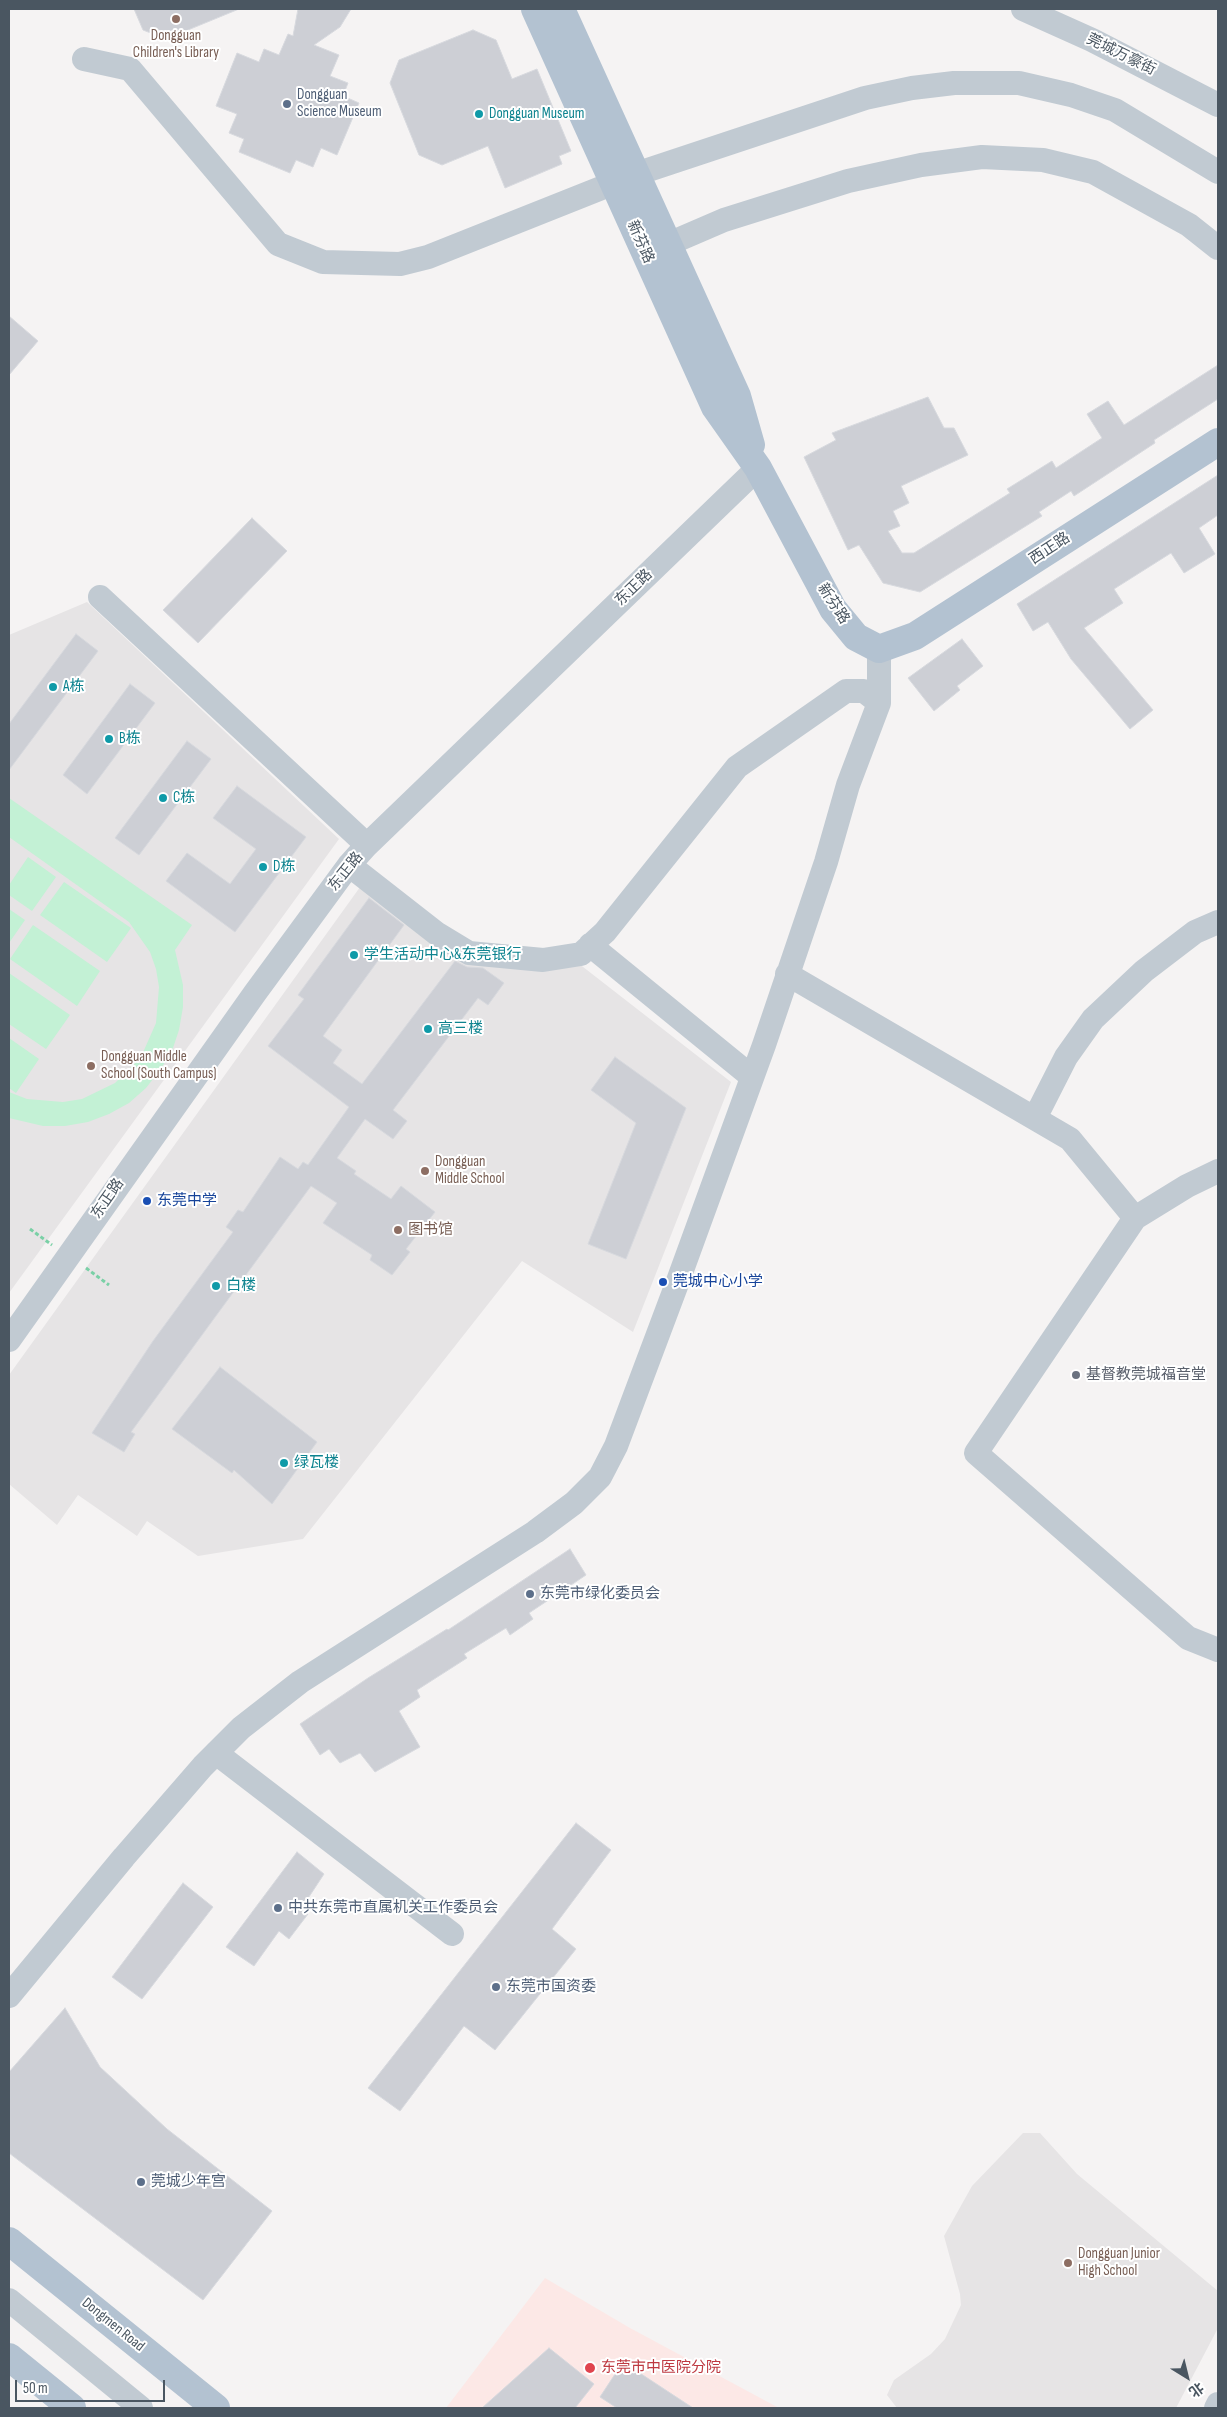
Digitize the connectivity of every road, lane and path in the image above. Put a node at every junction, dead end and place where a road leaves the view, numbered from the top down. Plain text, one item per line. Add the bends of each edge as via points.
1 (535, 9) edge
2 (561, 9) edge
3 (1023, 9) edge
4 (84, 59) dead end
5 (1218, 105) edge
6 (1218, 172) edge
7 (625, 178) junction
8 (1218, 248) edge
9 (657, 249) junction
10 (1218, 442) edge
11 (758, 468) junction
12 (100, 597) dead end
13 (879, 649) junction
14 (879, 704) junction
15 (367, 845) junction
16 (349, 865) junction
17 (1218, 922) edge
18 (590, 945) junction
19 (787, 974) junction
20 (752, 1077) junction
21 (1035, 1118) junction
22 (1218, 1171) edge
23 (1135, 1218) junction
24 (9, 1340) edge
25 (1218, 1650) edge
26 (216, 1752) junction
27 (452, 1934) dead end
28 (9, 1996) edge
29 (9, 2242) edge
30 (9, 2300) edge
31 (9, 2357) edge
32 (1218, 2404) edge
33 (72, 2408) edge
34 (141, 2408) edge
35 (216, 2408) edge
36 (1216, 2408) edge

1 - 7 main road, 新芬路
2 - 7 main road, 新芬路
3 - 5 street, 莞城万豪街 via 1092,40
4 - 7 street via 130,69 278,244 322,262 400,264 428,257
6 - 7 street via 1116,110 1019,83 954,83 865,98
7 - 9 main road, 新芬路
8 - 9 street via 1189,225 1093,172 1043,160 982,157 921,165 848,181 724,220
9 - 11 main road, 新芬路 via 715,407
10 - 13 main road, 西正路 via 915,636
11 - 13 main road, 新芬路 via 833,609 856,637
11 - 15 street, 东正路
12 - 15 street
13 - 14 street
14 - 18 street via 864,691 846,691 737,767 605,932
14 - 19 street via 848,785 826,862
15 - 16 street, 东正路
16 - 18 street via 436,933 469,952 543,960 581,954
16 - 24 street, 东正路
17 - 21 street via 1195,932 1144,971 1093,1019 1066,1057
18 - 20 street
19 - 20 street
19 - 21 street
20 - 26 street via 616,1446 600,1477 574,1503 535,1532 300,1682
21 - 23 street via 1070,1139
22 - 23 street
23 - 25 street via 976,1452 1188,1638
26 - 27 street
26 - 28 street
29 - 35 main road, Dongmen Road
30 - 34 street
31 - 33 main road
32 - 36 street

